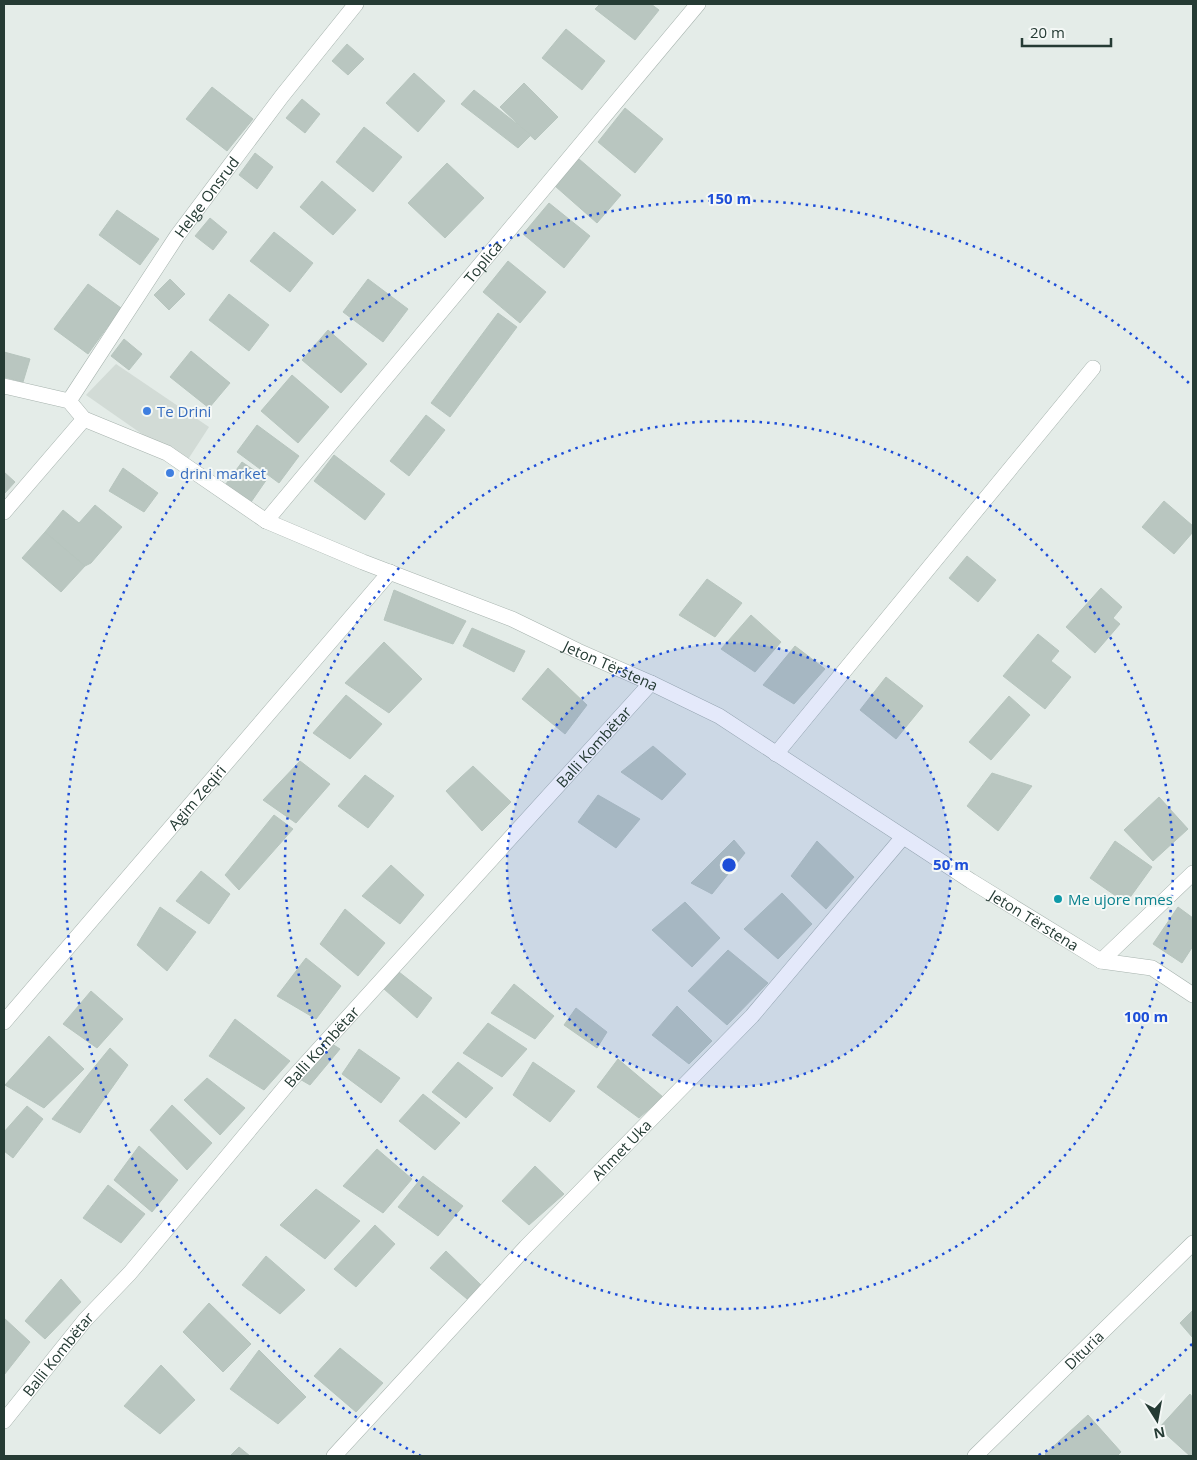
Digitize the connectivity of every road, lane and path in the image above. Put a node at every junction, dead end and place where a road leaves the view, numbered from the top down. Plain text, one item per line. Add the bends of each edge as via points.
1 (356, 4) edge
2 (698, 4) edge
3 (1093, 368) dead end
4 (4, 386) edge
5 (70, 401) junction
6 (84, 419) junction
7 (4, 512) edge
8 (266, 521) junction
9 (390, 572) junction
10 (651, 682) junction
11 (776, 754) junction
12 (903, 837) junction
13 (1193, 873) edge
14 (1101, 961) junction
15 (1193, 994) edge
16 (4, 1022) edge
17 (1193, 1243) edge
18 (4, 1421) edge
19 (334, 1456) edge
20 (975, 1456) edge

1 - 5 street, Helge Onsrud via 177,236
2 - 8 street, Toplica
3 - 11 street
4 - 5 street
5 - 6 street, Jeton Tërstena
6 - 7 street
6 - 8 street, Jeton Tërstena via 166,453
8 - 9 street, Jeton Tërstena
9 - 10 street, Jeton Tërstena via 512,619
9 - 16 street, Agim Zeqiri
10 - 11 street, Jeton Tërstena via 719,716
10 - 18 street, Balli Kombëtar via 291,1080 130,1273 85,1320
11 - 12 street, Jeton Tërstena
12 - 14 street, Jeton Tërstena
12 - 19 street, Ahmet Uka via 752,1016 526,1247
13 - 14 street
14 - 15 street, Jeton Tërstena via 1152,968
17 - 20 street, Dituria

